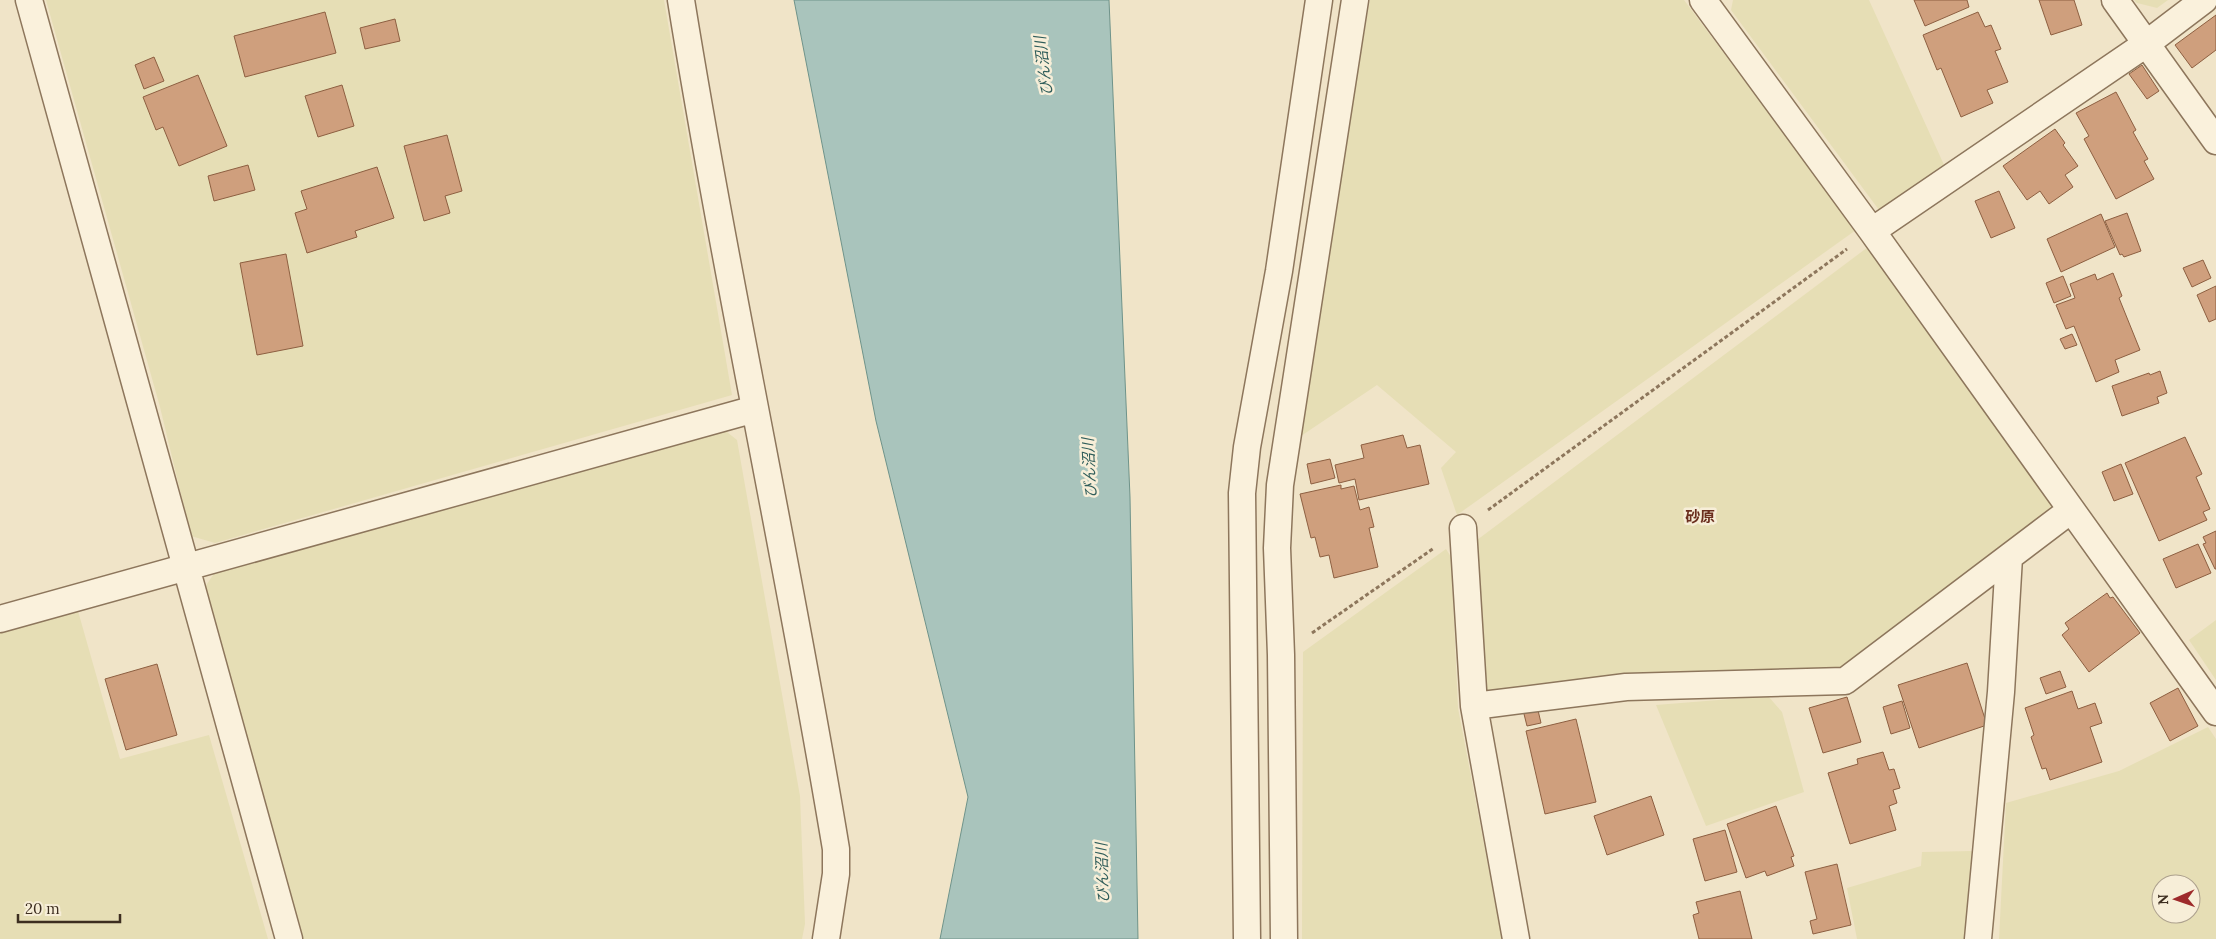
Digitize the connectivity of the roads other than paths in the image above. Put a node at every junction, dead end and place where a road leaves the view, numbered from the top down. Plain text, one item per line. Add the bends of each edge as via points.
1 (29, 0) edge
2 (681, 0) edge
3 (1320, 0) edge
4 (1356, 0) edge
5 (2115, 0) edge
6 (2204, 0) edge
7 (1714, 7) edge
8 (2146, 44) junction
9 (2216, 141) edge
10 (1872, 231) junction
11 (755, 409) junction
12 (2071, 510) junction
13 (1463, 528) road end
14 (2009, 556) junction
15 (186, 567) junction
16 (0, 619) edge
17 (1474, 706) junction
18 (2216, 712) edge
19 (289, 939) edge
20 (826, 939) edge
21 (1247, 939) edge
22 (1284, 939) edge
23 (1516, 939) edge
24 (1978, 939) edge

1 - 15 street
2 - 11 street
3 - 21 street via 1242,493
4 - 22 street via 1280,485 1277,548
5 - 8 street
6 - 8 street
7 - 10 street
8 - 9 street
8 - 10 street
10 - 12 street
11 - 15 street
11 - 20 street via 806,671 836,849 836,874
12 - 14 street
12 - 18 street
13 - 17 street
14 - 17 street via 1845,681 1626,687
14 - 24 street via 2001,692
15 - 16 street
15 - 19 street
17 - 23 street

